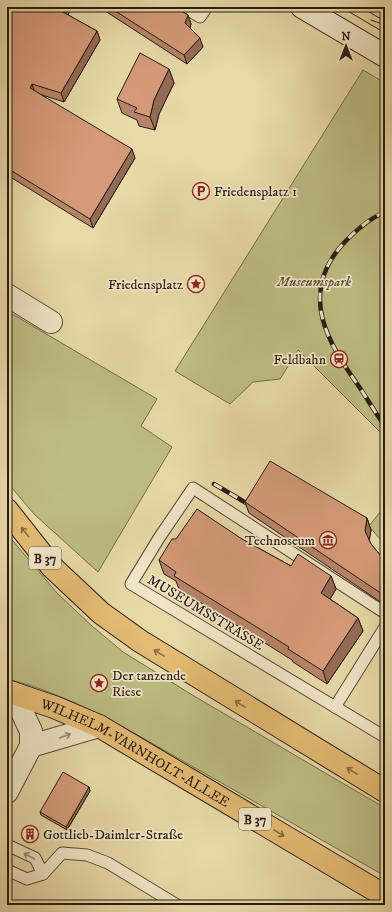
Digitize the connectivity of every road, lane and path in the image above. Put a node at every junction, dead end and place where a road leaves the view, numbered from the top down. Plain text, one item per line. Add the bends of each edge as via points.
1 (184, 7) edge
2 (207, 7) edge
3 (302, 7) edge
4 (385, 56) edge
5 (7, 295) edge
6 (51, 322) dead end
7 (7, 510) edge
8 (385, 613) edge
9 (385, 628) edge
10 (10, 692) edge
11 (335, 707) junction
12 (99, 726) junction
13 (385, 737) edge
14 (31, 746) junction
15 (385, 791) edge
16 (7, 792) edge
17 (7, 845) edge
18 (7, 870) edge
19 (43, 874) junction
20 (385, 896) edge
21 (177, 905) edge

1 - 2 lane via 200,17
3 - 4 street
5 - 6 street
15 -> 7 main road, B 37 via 204,682 106,617 52,567
8 - 11 lane, MUSEUMSSTRASSE via 193,488 131,584
9 - 11 lane
10 - 12 main road, WILHELM-VARNHOLT-ALLEE / B 37
10 - 14 street via 31,731
11 - 13 lane, MUSEUMSSTRASSE
14 -> 12 street
12 -> 20 main road, WILHELM-VARNHOLT-ALLEE / B 37
14 - 16 street
19 -> 17 lane via 34,858
18 - 19 lane via 27,879
19 - 21 lane via 62,853 87,854 108,863

